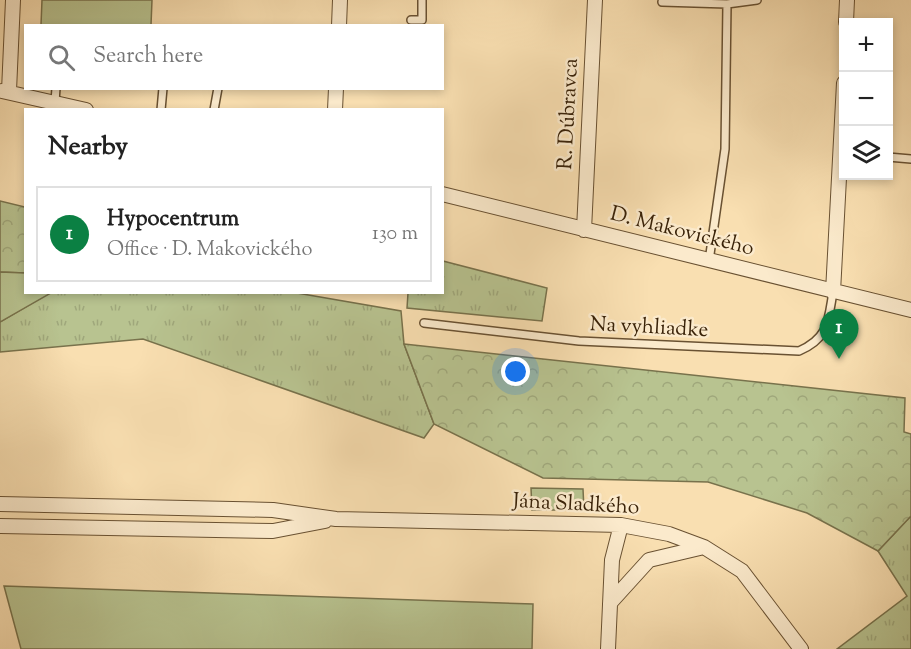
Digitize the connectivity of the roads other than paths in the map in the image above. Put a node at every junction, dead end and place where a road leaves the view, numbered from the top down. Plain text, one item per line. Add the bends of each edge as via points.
1 (340, 0) edge
2 (422, 0) edge
3 (595, 0) edge
4 (757, 0) edge
5 (847, 0) edge
6 (662, 2) dead end
7 (727, 4) junction
8 (8, 7) edge
9 (846, 18) edge
10 (411, 20) dead end
11 (339, 24) edge
12 (163, 90) edge
13 (218, 90) edge
14 (336, 90) edge
15 (5, 91) edge
16 (56, 95) edge
17 (82, 108) edge
18 (162, 108) edge
19 (214, 108) edge
20 (335, 108) edge
21 (893, 157) edge
22 (911, 159) edge
23 (840, 180) edge
24 (444, 195) edge
25 (584, 230) junction
26 (709, 261) junction
27 (833, 292) junction
28 (911, 310) edge
29 (424, 323) dead end
30 (0, 504) edge
31 (336, 519) junction
32 (621, 525) junction
33 (0, 526) edge
34 (704, 546) junction
35 (610, 603) junction
36 (608, 649) edge
37 (801, 649) edge

1 - 11 street
2 - 10 lane via 422,20
3 - 25 street, R. Dúbravca
4 - 7 lane
5 - 9 street
6 - 7 lane
7 - 26 lane via 724,149
8 - 15 street
12 - 18 lane
13 - 19 lane
14 - 20 street
15 - 16 street
16 - 17 street
21 - 22 lane
23 - 27 street
24 - 25 street, D. Makovického
25 - 26 street, D. Makovického
26 - 27 street, D. Makovického
27 - 28 street, D. Makovického
27 - 29 lane, Na vyhliadke via 823,335 799,351 579,341
30 - 31 street, Jána Sladkého via 273,510
31 - 32 street, Jána Sladkého
31 - 33 street, Jána Sladkého via 273,531
32 - 34 street, Jána Sladkého via 669,534
32 - 35 street via 612,560
34 - 35 street via 649,560
34 - 37 street, Jána Sladkého via 742,570
35 - 36 street

